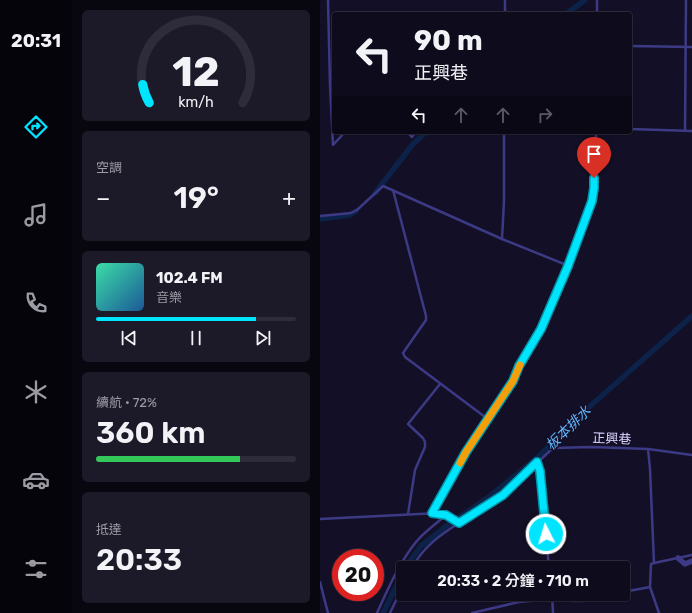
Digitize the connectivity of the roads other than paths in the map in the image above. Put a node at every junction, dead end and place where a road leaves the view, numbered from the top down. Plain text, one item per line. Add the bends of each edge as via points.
1 (328, 0) edge
2 (505, 0) edge
3 (596, 0) edge
4 (686, 0) edge
5 (505, 12) edge
6 (596, 12) edge
7 (632, 46) edge
8 (686, 47) junction
9 (692, 47) edge
10 (332, 125) edge
11 (632, 129) edge
12 (685, 131) junction
13 (692, 131) edge
14 (332, 134) edge
15 (343, 134) edge
16 (409, 134) edge
17 (415, 134) edge
18 (504, 134) edge
19 (596, 134) edge
20 (394, 190) junction
21 (320, 216) edge
22 (502, 239) junction
23 (568, 266) junction
24 (440, 384) junction
25 (488, 420) junction
26 (648, 449) junction
27 (692, 455) edge
28 (537, 462) junction
29 (432, 513) junction
30 (408, 514) junction
31 (448, 516) junction
32 (320, 519) edge
33 (458, 522) junction
34 (692, 555) edge
35 (678, 558) junction
36 (417, 561) edge
37 (548, 561) edge
38 (692, 561) edge
39 (654, 562) junction
40 (320, 582) edge
41 (650, 587) junction
42 (630, 591) edge
43 (396, 601) edge
44 (527, 601) edge
45 (552, 601) edge
46 (328, 613) edge
47 (377, 613) edge
48 (390, 613) edge
49 (472, 613) edge
50 (553, 613) edge
51 (658, 613) edge

1 - 10 lane
2 - 5 lane
3 - 6 lane
4 - 8 lane
7 - 8 lane
8 - 9 lane
8 - 12 lane
11 - 12 lane
12 - 13 lane
14 - 15 lane via 333,145
16 - 17 lane via 412,138
18 - 22 lane
19 - 23 lane via 592,201
20 - 21 lane via 384,186 354,212
20 - 22 lane
20 - 24 lane via 426,316 426,320 403,353 404,357
22 - 23 lane
23 - 25 lane via 541,329
24 - 25 lane
24 - 30 lane via 408,424 425,442 415,470
25 - 29 lane via 466,452
26 - 27 lane, 正興巷
26 - 28 lane, 正興巷 via 553,448
26 - 39 lane
28 - 33 lane, 正興巷 via 503,495
28 - 37 lane
29 - 30 lane
29 - 31 lane
30 - 32 lane
31 - 33 lane
31 - 47 lane via 424,534 410,550
33 - 36 lane, 正興巷 via 432,542
34 - 35 lane
35 - 38 street via 685,564
35 - 39 lane
39 - 41 lane via 651,564
40 - 46 lane
41 - 42 lane
41 - 51 lane
43 - 48 lane
44 - 49 lane
45 - 50 lane

